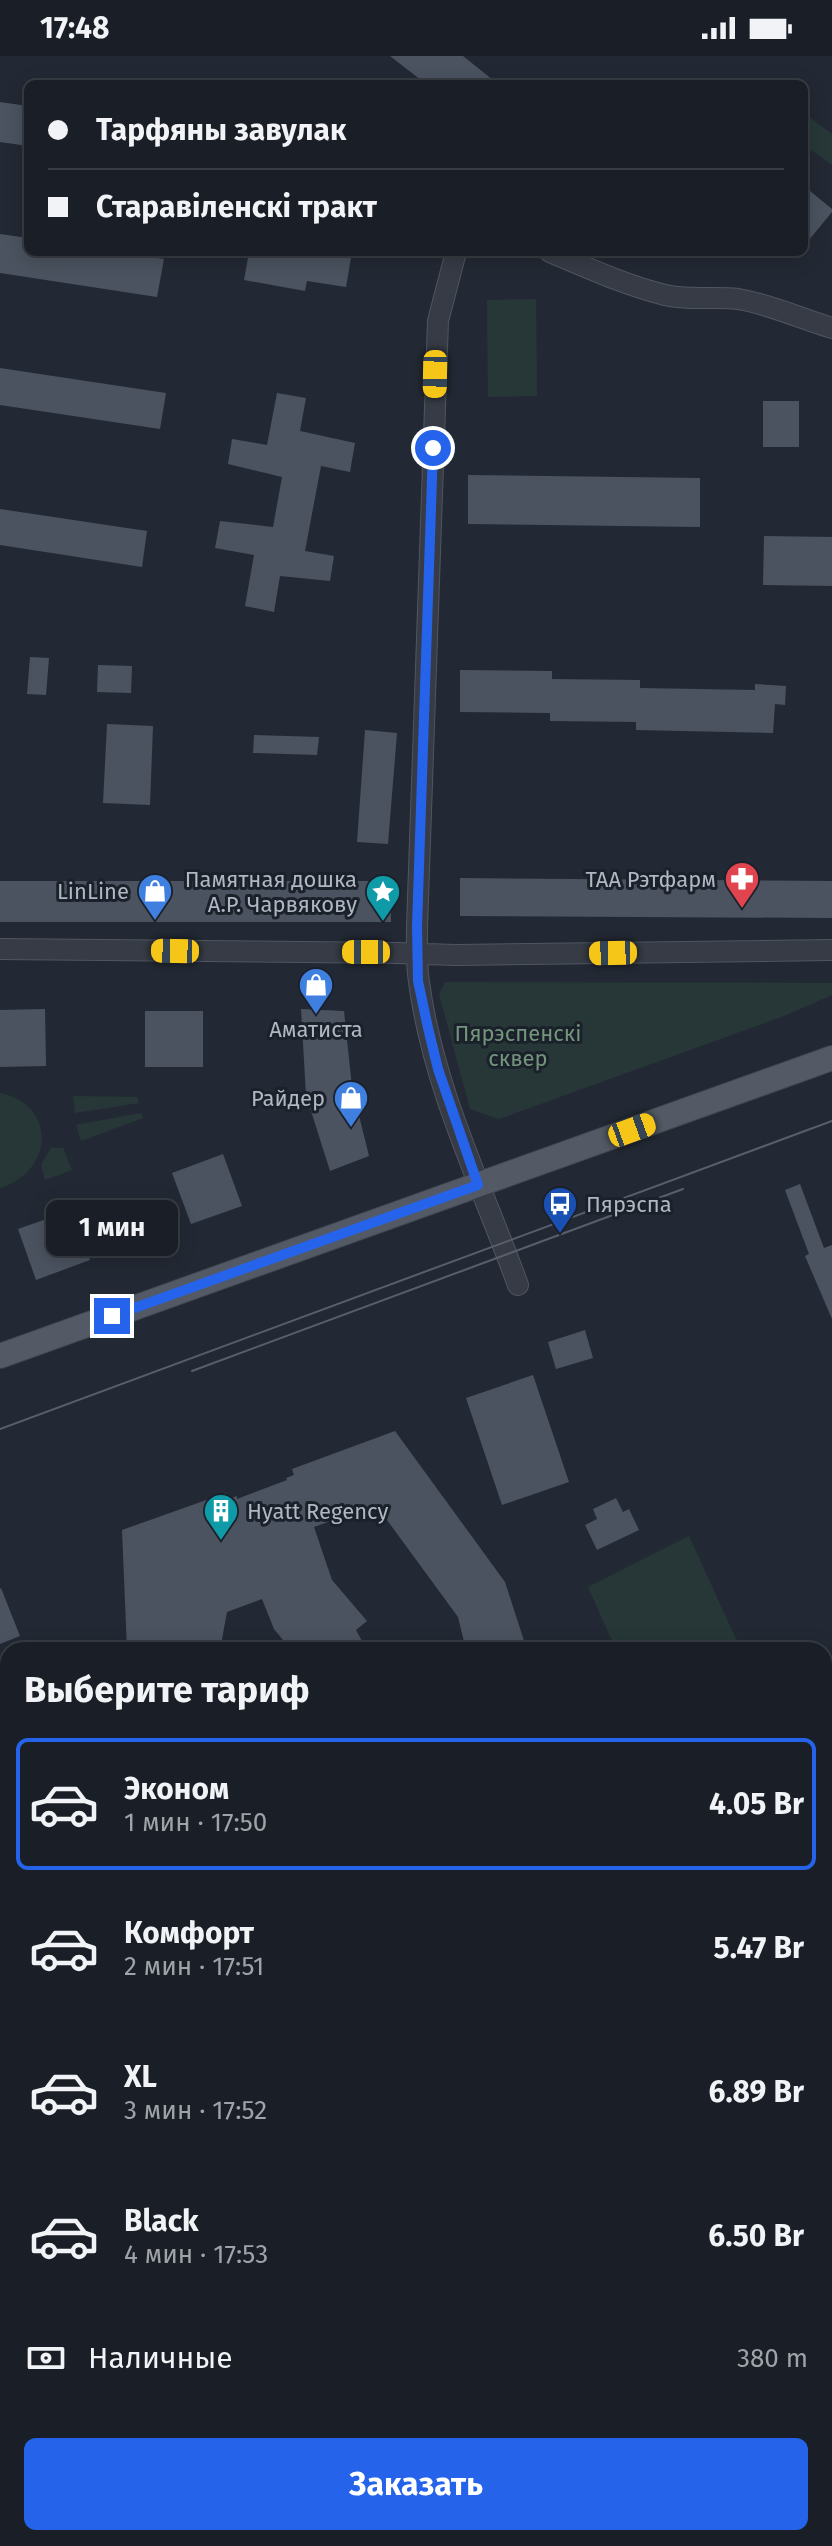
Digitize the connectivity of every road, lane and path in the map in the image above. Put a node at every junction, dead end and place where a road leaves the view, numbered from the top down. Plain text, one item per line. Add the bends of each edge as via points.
1 (455, 256) edge
2 (560, 256) edge
3 (832, 328) edge
4 (0, 949) edge
5 (832, 950) edge
6 (417, 953) junction
7 (832, 1058) edge
8 (478, 1185) junction
9 (518, 1285) dead end
10 (0, 1356) edge

1 - 6 street via 438,321
2 - 3 street via 664,295 742,300
4 - 6 street
5 - 6 street
6 - 8 street via 418,981 438,1069
7 - 8 main road
8 - 9 street
8 - 10 main road

